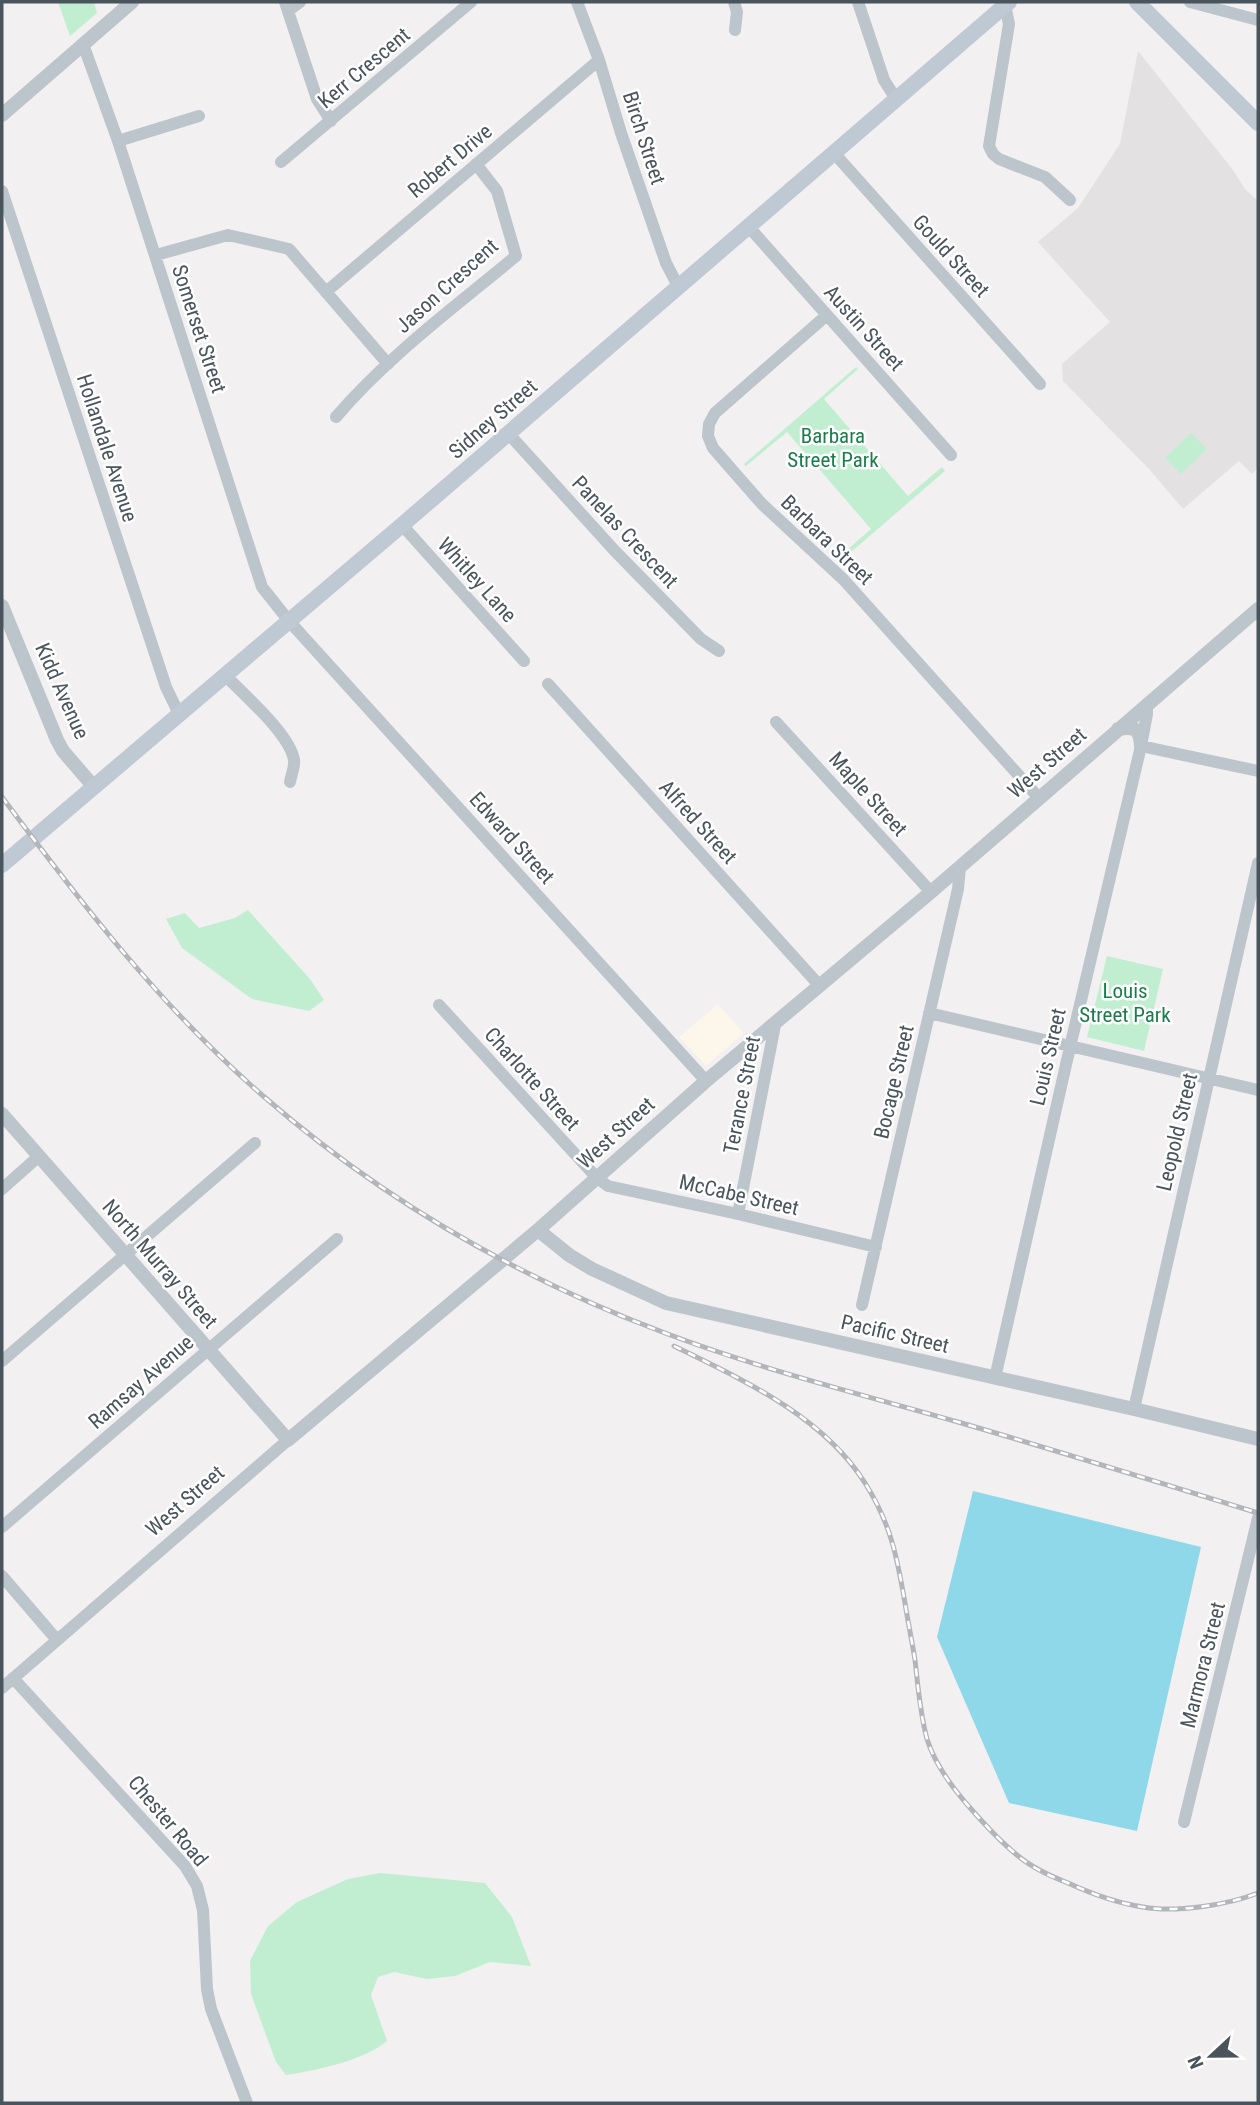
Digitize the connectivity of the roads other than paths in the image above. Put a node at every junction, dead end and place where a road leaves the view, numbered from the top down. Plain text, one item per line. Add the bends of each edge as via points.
1 (132, 2) edge
2 (300, 2) edge
3 (471, 2) edge
4 (577, 2) edge
5 (734, 2) edge
6 (858, 2) edge
7 (1137, 2) edge
8 (1190, 2) edge
9 (1007, 4) edge
10 (287, 7) edge
11 (1258, 20) edge
12 (735, 30) dead end
13 (83, 44) junction
14 (599, 60) junction
15 (896, 99) junction
16 (2, 115) edge
17 (199, 116) dead end
18 (331, 121) junction
19 (1258, 123) edge
20 (118, 141) junction
21 (834, 153) junction
22 (281, 162) dead end
23 (476, 164) junction
24 (2, 191) edge
25 (1070, 200) dead end
26 (748, 226) junction
27 (156, 255) junction
28 (678, 286) junction
29 (327, 292) junction
30 (827, 315) junction
31 (388, 364) junction
32 (1040, 384) dead end
33 (336, 417) dead end
34 (508, 433) junction
35 (951, 454) dead end
36 (402, 525) junction
37 (2, 606) edge
38 (1258, 609) edge
39 (289, 621) junction
40 (719, 651) dead end
41 (524, 660) dead end
42 (225, 675) junction
43 (548, 684) dead end
44 (1147, 704) junction
45 (178, 714) junction
46 (776, 722) dead end
47 (1118, 729) junction
48 (1141, 746) junction
49 (1258, 771) edge
50 (290, 782) dead end
51 (94, 787) junction
52 (1039, 798) junction
53 (1258, 863) edge
54 (2, 865) edge
55 (960, 867) junction
56 (931, 892) junction
57 (819, 985) junction
58 (439, 1005) dead end
59 (929, 1013) junction
60 (775, 1025) junction
61 (1070, 1047) junction
62 (1209, 1079) junction
63 (706, 1081) junction
64 (1258, 1090) edge
65 (2, 1114) edge
66 (255, 1143) dead end
67 (38, 1157) junction
68 (597, 1178) junction
69 (2, 1189) edge
70 (738, 1214) junction
71 (538, 1230) junction
72 (337, 1239) dead end
73 (876, 1247) junction
74 (124, 1255) junction
75 (862, 1306) dead end
76 (208, 1350) junction
77 (2, 1361) edge
78 (995, 1378) junction
79 (1134, 1409) junction
80 (1258, 1439) edge
81 (288, 1440) junction
82 (1258, 1518) edge
83 (2, 1527) edge
84 (2, 1576) edge
85 (57, 1640) junction
86 (13, 1678) junction
87 (2, 1688) edge
88 (1184, 1822) dead end
89 (247, 2103) edge

1 - 13 street
2 - 10 street
3 - 18 street, Kerr Crescent
4 - 14 street, Birch Street
5 - 12 street
6 - 15 street via 884,80
7 - 19 main road
8 - 11 street
9 - 15 main road, Sidney Street
9 - 25 street via 1009,24 989,146 999,159 1045,177
10 - 18 street via 317,99
13 - 16 street
13 - 20 street, Somerset Street
14 - 23 street, Robert Drive
14 - 28 street, Birch Street via 643,198
15 - 21 main road, Sidney Street
17 - 20 street
18 - 22 street, Kerr Crescent
20 - 27 street, Somerset Street
21 - 26 main road, Sidney Street
21 - 32 street, Gould Street
23 - 29 street, Robert Drive
23 - 31 street, Jason Crescent via 497,191 516,256
24 - 45 street, Hollandale Avenue
26 - 28 main road, Sidney Street
26 - 30 street, Austin Street
27 - 29 street via 228,236 289,249
27 - 39 street, Somerset Street via 262,587
28 - 34 main road, Sidney Street
29 - 31 street
30 - 35 street, Austin Street
30 - 52 street, Barbara Street via 715,413 708,436 713,449 762,503 844,580
31 - 33 street, Jason Crescent
34 - 36 main road, Sidney Street
34 - 40 street, Panelas Crescent via 614,550 701,639
36 - 39 main road, Sidney Street
36 - 41 street, Whitley Lane
37 - 51 street, Kidd Avenue via 57,740
38 - 44 street, West Street
39 - 42 main road, Sidney Street
39 - 63 street, Edward Street
42 - 45 main road, Sidney Street
42 - 50 street via 291,750 294,767
43 - 57 street, Alfred Street
44 - 47 street, West Street
44 - 48 street, Louis Street
45 - 51 main road, Sidney Street
46 - 56 street, Maple Street
47 - 48 street via 1136,730
47 - 52 street, West Street
48 - 49 street
48 - 61 street, Louis Street
51 - 54 main road, Sidney Street
52 - 55 street, West Street
53 - 62 street, Leopold Street
55 - 56 street, West Street
55 - 59 street, Bocage Street
56 - 57 street, West Street
57 - 60 street, West Street
58 - 68 street, Charlotte Street
59 - 61 street
59 - 73 street, Bocage Street
60 - 63 street, West Street
60 - 70 street, Terance Street
61 - 62 street
61 - 78 street, Louis Street
62 - 64 street
62 - 79 street, Leopold Street
63 - 68 street, West Street
65 - 67 street, North Murray Street
66 - 74 street
67 - 69 street
67 - 74 street, North Murray Street
68 - 70 street, McCabe Street via 608,1186
68 - 71 street, West Street
70 - 73 street, McCabe Street
71 - 78 street, Pacific Street via 592,1269 666,1303
71 - 81 street, West Street
72 - 76 street, Ramsay Avenue
73 - 75 street, Bocage Street
74 - 76 street, North Murray Street
74 - 77 street
76 - 81 street, North Murray Street
76 - 83 street, Ramsay Avenue
78 - 79 street, Pacific Street
79 - 80 street, Pacific Street
81 - 85 street, West Street
82 - 88 street, Marmora Street
84 - 85 street
85 - 86 street, West Street
86 - 87 street, West Street
86 - 89 street, Chester Road via 185,1866 197,1886 203,1910 208,1998

